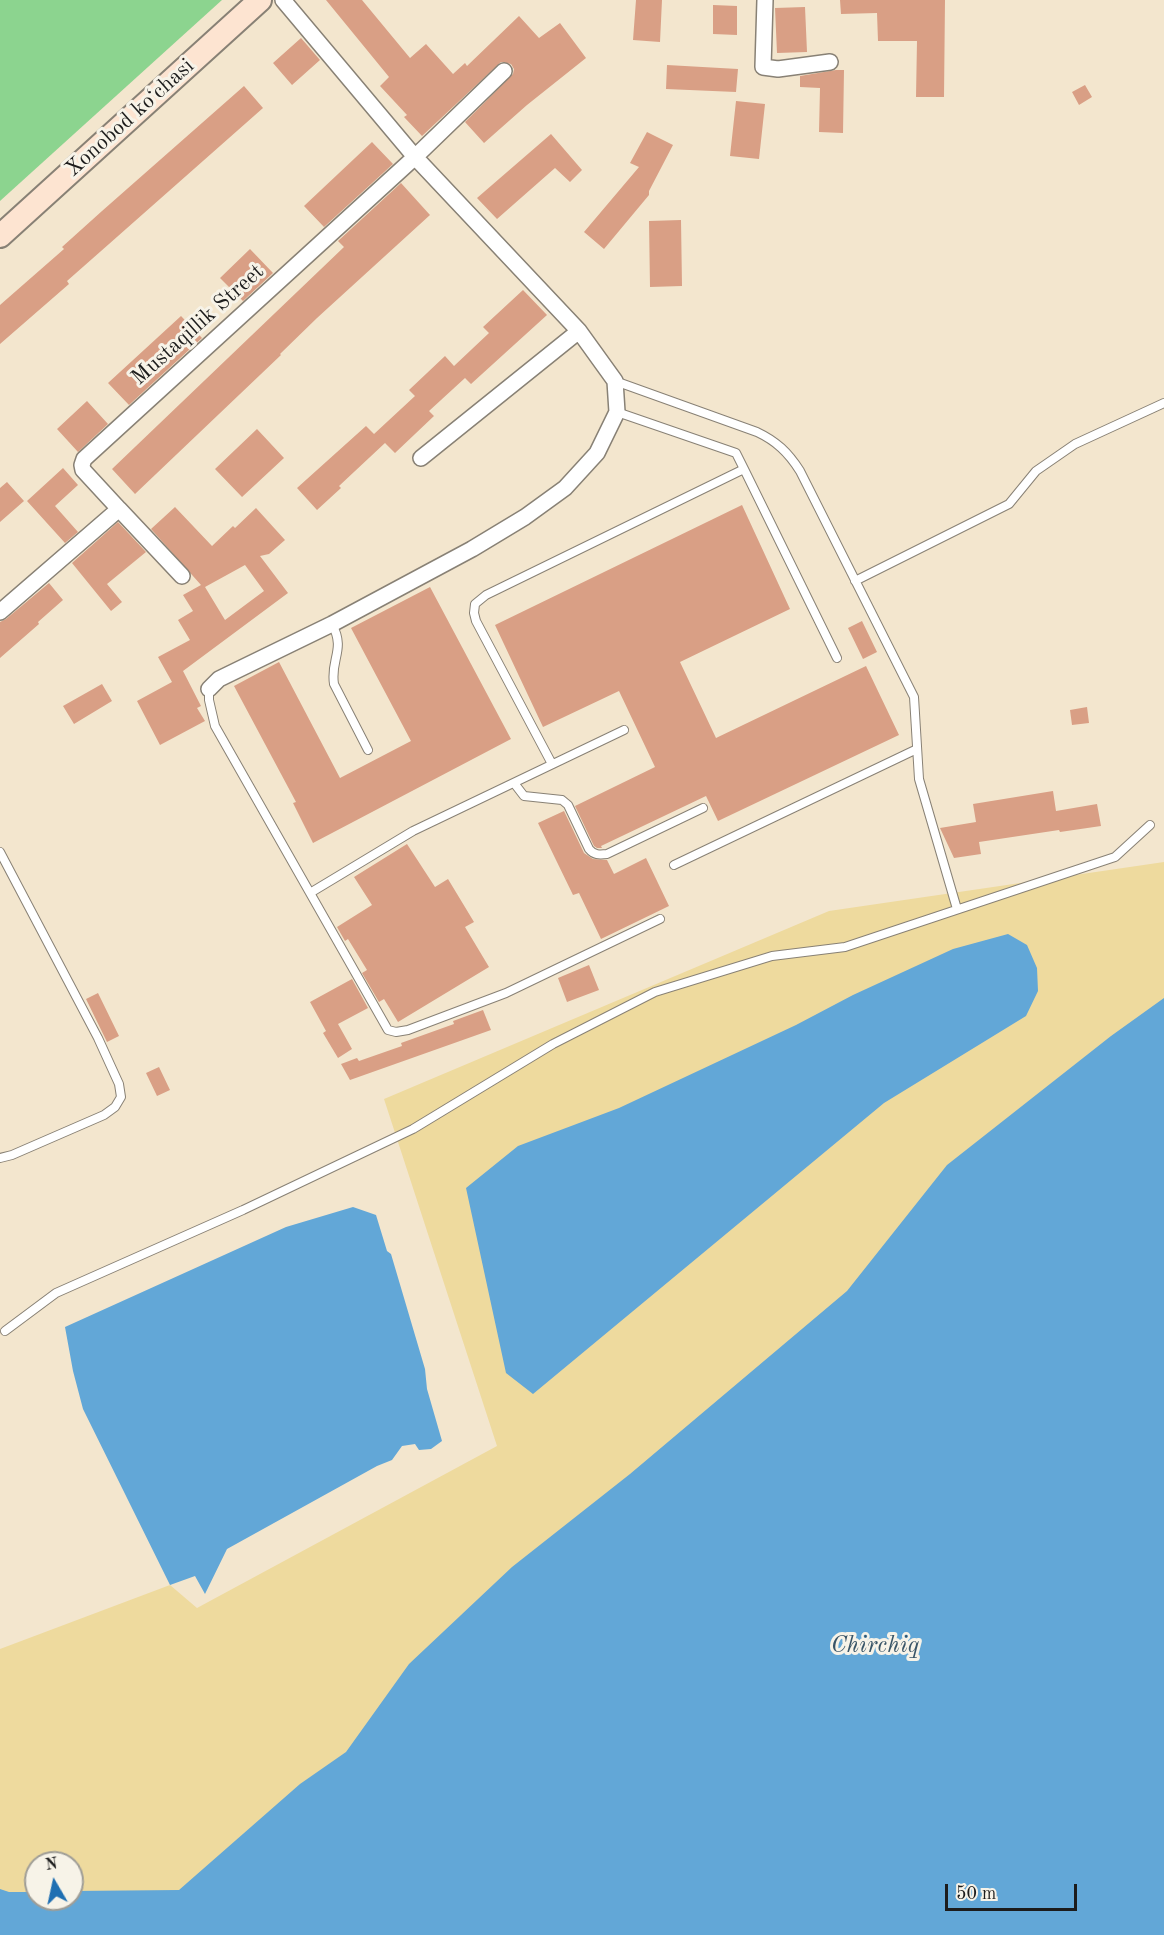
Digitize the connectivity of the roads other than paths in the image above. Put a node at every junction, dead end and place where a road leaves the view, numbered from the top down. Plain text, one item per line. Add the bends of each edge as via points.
1 (260, 0) edge
2 (284, 0) edge
3 (765, 0) edge
4 (830, 62) dead end
5 (504, 71) dead end
6 (415, 157) junction
7 (0, 236) edge
8 (579, 331) junction
9 (615, 381) junction
10 (1164, 403) edge
11 (618, 412) junction
12 (421, 458) dead end
13 (744, 469) junction
14 (119, 510) junction
15 (182, 576) dead end
16 (855, 580) junction
17 (0, 612) edge
18 (332, 624) junction
19 (837, 658) dead end
20 (209, 688) joint
21 (624, 730) dead end
22 (917, 749) junction
23 (368, 750) dead end
24 (552, 765) junction
25 (514, 783) junction
26 (703, 808) dead end
27 (1150, 825) dead end
28 (0, 852) edge
29 (674, 865) dead end
30 (310, 893) junction
31 (957, 909) junction
32 (660, 919) dead end
33 (0, 1158) edge
34 (5, 1331) dead end

1 - 7 main road, Xonobod koʻchasi
2 - 6 street
3 - 4 street via 763,67 778,69
5 - 6 street, Mustaqillik Street
6 - 8 street
6 - 14 street, Mustaqillik Street via 84,459 83,470
8 - 9 street
8 - 12 street
9 - 11 street
9 - 16 lane via 771,438 800,471
10 - 16 lane via 1075,444 1036,471 1009,504
11 - 13 lane via 736,453
11 - 18 street via 597,453 557,494 472,549
13 - 19 lane
13 - 24 lane via 475,604 476,621
14 - 15 street, Mustaqillik Street
14 - 17 street
16 - 22 lane via 914,697
18 - 20 street via 219,679
18 - 23 lane via 339,643 334,684
20 - 30 lane via 215,726
21 - 24 lane
22 - 29 lane
22 - 31 lane via 919,779
24 - 25 lane
25 - 26 lane via 524,796 562,800 568,805 589,849 599,855
25 - 30 lane via 413,831
27 - 31 lane via 1116,857
28 - 33 lane via 98,1038 121,1097 104,1114
30 - 32 lane via 383,1024 396,1032 506,993
31 - 34 lane via 845,947 772,956 655,992 553,1044 413,1129 56,1293

